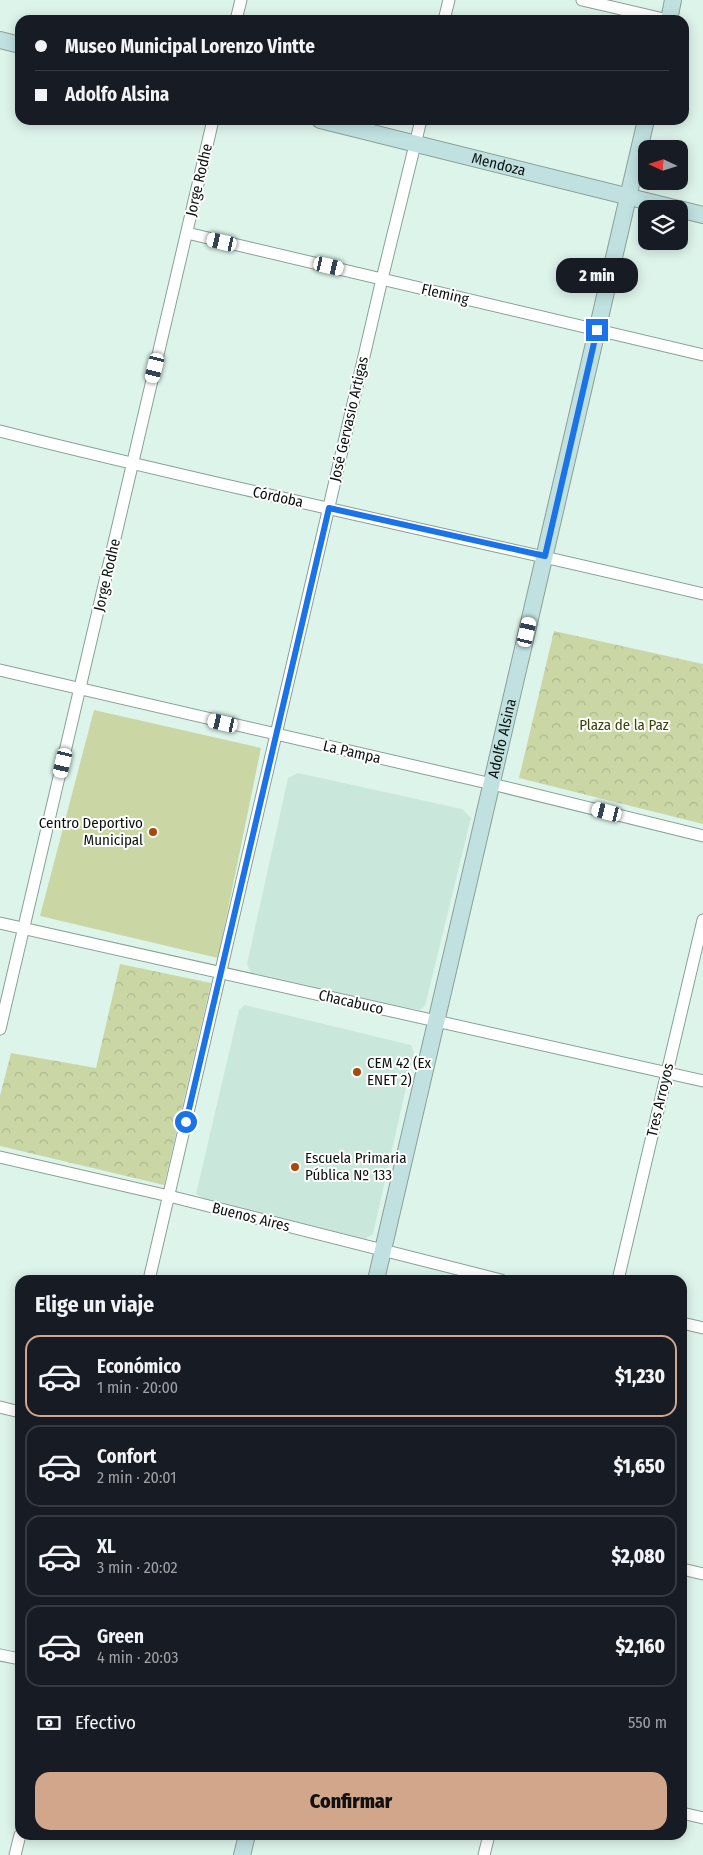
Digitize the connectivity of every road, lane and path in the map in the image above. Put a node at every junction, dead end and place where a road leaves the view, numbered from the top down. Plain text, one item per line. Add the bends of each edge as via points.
1 (241, 0) edge
2 (449, 0) edge
3 (582, 0) edge
4 (673, 0) edge
5 (237, 15) edge
6 (445, 15) edge
7 (646, 15) edge
8 (669, 15) edge
9 (0, 40) edge
10 (15, 44) edge
11 (213, 125) edge
12 (341, 125) edge
13 (420, 125) edge
14 (645, 125) edge
15 (415, 143) junction
16 (628, 196) junction
17 (643, 200) edge
18 (688, 211) edge
19 (703, 215) edge
20 (187, 233) junction
21 (382, 279) junction
22 (597, 330) junction
23 (703, 355) edge
24 (0, 431) edge
25 (132, 465) junction
26 (329, 508) junction
27 (545, 556) junction
28 (703, 594) edge
29 (0, 670) edge
30 (80, 690) junction
31 (276, 735) junction
32 (492, 784) junction
33 (703, 836) edge
34 (703, 920) edge
35 (0, 923) edge
36 (24, 928) junction
37 (221, 973) junction
38 (436, 1021) junction
39 (0, 1029) edge
40 (667, 1072) junction
41 (703, 1081) edge
42 (0, 1157) edge
43 (169, 1196) junction
44 (383, 1251) junction
45 (150, 1275) edge
46 (377, 1275) edge
47 (481, 1275) edge
48 (619, 1275) edge
49 (687, 1324) edge
50 (703, 1328) edge
51 (0, 1408) edge
52 (15, 1411) edge
53 (687, 1570) edge
54 (703, 1574) edge
55 (0, 1655) edge
56 (15, 1658) edge
57 (687, 1814) edge
58 (703, 1818) edge
59 (19, 1840) edge
60 (246, 1840) edge
61 (488, 1840) edge
62 (15, 1855) edge
63 (242, 1855) edge
64 (484, 1855) edge

1 - 5 street
2 - 6 street
3 - 7 street
4 - 8 main road
9 - 10 main road
11 - 20 street, Jorge Rodhe
12 - 15 main road, Mendoza
13 - 15 street, José Gervasio Artigas
14 - 16 main road, Adolfo Alsina
15 - 16 main road, Mendoza
15 - 21 street, José Gervasio Artigas
16 - 17 main road, Mendoza
16 - 22 main road, Adolfo Alsina
18 - 19 main road, Mendoza
20 - 21 street, Fleming
20 - 25 street, Jorge Rodhe
21 - 22 street, Fleming
21 - 26 street, José Gervasio Artigas
22 - 23 street, Fleming
22 - 27 main road, Adolfo Alsina
24 - 25 street, Córdoba
25 - 26 street, Córdoba
25 - 30 street, Jorge Rodhe
26 - 27 street, Córdoba
26 - 31 street, José Gervasio Artigas
27 - 28 street, Córdoba
27 - 32 main road, Adolfo Alsina
29 - 30 street, La Pampa
30 - 31 street, La Pampa
30 - 36 street, Jorge Rodhe
31 - 32 street, La Pampa
31 - 37 street, José Gervasio Artigas
32 - 33 street, La Pampa
32 - 38 main road, Adolfo Alsina
34 - 40 street, Tres Arroyos
35 - 36 street, Chacabuco
36 - 37 street, Chacabuco
36 - 39 street, Jorge Rodhe
37 - 38 street, Chacabuco
37 - 43 street, José Gervasio Artigas
38 - 40 street, Chacabuco
38 - 44 main road, Adolfo Alsina
40 - 41 street, Chacabuco
40 - 48 street, Tres Arroyos
42 - 43 street, Buenos Aires
43 - 44 street, Buenos Aires
43 - 45 street, José Gervasio Artigas
44 - 46 main road, Adolfo Alsina
44 - 47 street, Buenos Aires
49 - 50 street
51 - 52 street
53 - 54 street
55 - 56 street
57 - 58 street
59 - 62 street
60 - 63 main road
61 - 64 street

